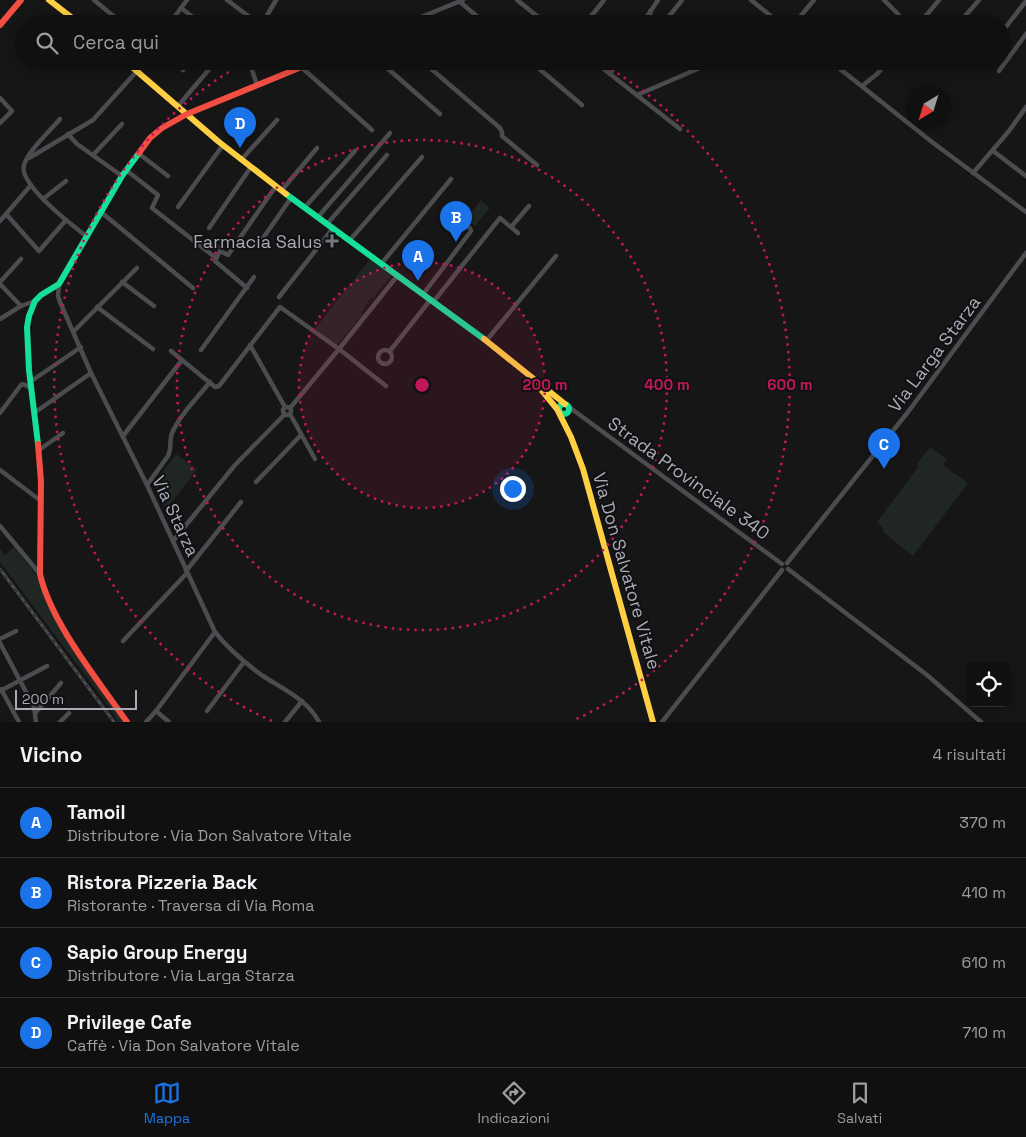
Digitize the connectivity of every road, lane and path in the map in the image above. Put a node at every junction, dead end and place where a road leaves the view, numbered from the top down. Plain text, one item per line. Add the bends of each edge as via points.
1 (21, 0) edge
2 (49, 0) edge
3 (94, 0) edge
4 (179, 0) edge
5 (227, 0) edge
6 (276, 0) edge
7 (517, 0) edge
8 (604, 0) edge
9 (658, 0) edge
10 (682, 0) edge
11 (751, 0) edge
12 (814, 0) edge
13 (884, 0) edge
14 (939, 0) edge
15 (980, 0) edge
16 (461, 1) edge
17 (1026, 1) edge
18 (184, 4) edge
19 (650, 11) junction
20 (70, 15) edge
21 (111, 15) edge
22 (176, 15) edge
23 (194, 15) edge
24 (248, 15) edge
25 (266, 15) edge
26 (426, 15) edge
27 (476, 15) edge
28 (536, 15) edge
29 (592, 15) edge
30 (647, 15) edge
31 (652, 15) edge
32 (670, 15) edge
33 (770, 15) edge
34 (802, 15) edge
35 (898, 15) edge
36 (926, 15) edge
37 (966, 15) edge
38 (1011, 20) edge
39 (0, 25) edge
40 (1026, 34) edge
41 (1011, 55) edge
42 (208, 70) edge
43 (252, 70) edge
44 (294, 70) edge
45 (304, 70) edge
46 (389, 70) edge
47 (432, 70) edge
48 (541, 70) edge
49 (605, 70) edge
50 (612, 70) edge
51 (691, 70) edge
52 (842, 70) edge
53 (880, 70) edge
54 (136, 71) joint
55 (610, 74) junction
56 (257, 85) junction
57 (862, 86) junction
58 (637, 95) junction
59 (0, 98) edge
60 (582, 105) dead end
61 (178, 106) junction
62 (1025, 110) edge
63 (187, 114) junction
64 (440, 114) dead end
65 (60, 119) dead end
66 (277, 120) dead end
67 (0, 123) edge
68 (122, 124) dead end
69 (680, 129) dead end
70 (372, 130) dead end
71 (390, 133) dead end
72 (68, 134) junction
73 (223, 145) junction
74 (317, 148) dead end
75 (355, 151) dead end
76 (992, 151) junction
77 (138, 153) junction
78 (93, 155) junction
79 (387, 155) dead end
80 (422, 157) dead end
81 (28, 159) junction
82 (242, 160) junction
83 (537, 165) dead end
84 (251, 168) junction
85 (124, 173) junction
86 (973, 173) junction
87 (168, 176) dead end
88 (1026, 176) edge
89 (452, 179) dead end
90 (66, 180) dead end
91 (31, 185) junction
92 (279, 188) junction
93 (291, 198) junction
94 (43, 199) junction
95 (529, 206) dead end
96 (178, 208) dead end
97 (305, 208) junction
98 (101, 212) junction
99 (1026, 212) edge
100 (452, 213) dead end
101 (6, 214) junction
102 (318, 217) junction
103 (66, 220) junction
104 (0, 221) edge
105 (330, 226) junction
106 (511, 227) junction
107 (209, 228) dead end
108 (518, 233) dead end
109 (86, 236) junction
110 (350, 240) junction
111 (261, 241) dead end
112 (1026, 253) edge
113 (556, 256) dead end
114 (216, 258) junction
115 (21, 259) dead end
116 (382, 263) junction
117 (137, 268) dead end
118 (398, 275) junction
119 (254, 277) dead end
120 (122, 282) junction
121 (0, 283) edge
122 (60, 284) junction
123 (193, 288) dead end
124 (247, 288) junction
125 (424, 293) junction
126 (279, 297) dead end
127 (432, 300) junction
128 (35, 301) junction
129 (21, 306) junction
130 (154, 306) dead end
131 (97, 307) junction
132 (0, 319) edge
133 (74, 331) junction
134 (486, 341) junction
135 (250, 345) junction
136 (81, 347) junction
137 (153, 349) dead end
138 (339, 349) junction
139 (200, 350) dead end
140 (171, 351) dead end
141 (390, 351) dead end
142 (182, 360) junction
143 (91, 373) junction
144 (210, 382) junction
145 (31, 385) junction
146 (386, 386) dead end
147 (288, 408) junction
148 (563, 411) junction
149 (0, 413) edge
150 (34, 414) junction
151 (287, 414) junction
152 (64, 433) dead end
153 (301, 435) junction
154 (123, 436) junction
155 (39, 450) junction
156 (315, 460) dead end
157 (0, 470) edge
158 (256, 482) dead end
159 (147, 485) junction
160 (41, 501) junction
161 (242, 502) dead end
162 (0, 526) edge
163 (172, 541) junction
164 (785, 566) junction
165 (187, 572) junction
166 (40, 574) junction
167 (16, 631) dead end
168 (215, 632) junction
169 (0, 641) edge
170 (124, 641) dead end
171 (244, 662) junction
172 (46, 666) dead end
173 (21, 680) junction
174 (61, 683) dead end
175 (0, 690) edge
176 (302, 701) junction
177 (156, 711) junction
178 (206, 711) dead end
179 (36, 712) junction
180 (69, 712) dead end
181 (19, 722) edge
182 (36, 722) edge
183 (60, 722) edge
184 (127, 722) edge
185 (146, 722) edge
186 (169, 722) edge
187 (285, 722) edge
188 (319, 722) edge
189 (653, 722) edge
190 (662, 722) edge
191 (981, 722) edge

1 - 39 street
2 - 20 street
3 - 21 street
4 - 18 street
5 - 24 street
6 - 25 street
7 - 28 street
8 - 29 street
9 - 19 street
10 - 32 street
11 - 33 street
12 - 34 street
13 - 35 street
14 - 36 street
15 - 37 street
16 - 26 street
16 - 27 street
17 - 38 street
18 - 22 street
18 - 23 street
19 - 30 street
19 - 31 street
40 - 41 street
42 - 61 street
43 - 56 street
44 - 56 street
45 - 70 street
46 - 64 street
47 - 83 street
48 - 60 street
49 - 55 street
50 - 55 street
51 - 58 street
52 - 57 street
53 - 57 street
54 - 61 street, Via Don Salvatore Vitale
54 - 72 street via 93,120
55 - 58 street
56 - 63 street
57 - 86 street
58 - 69 street
59 - 67 street via 12,111
61 - 63 street, Via Don Salvatore Vitale
62 - 76 street
63 - 73 street, Via Don Salvatore Vitale
63 - 77 street via 162,128
65 - 81 street
66 - 82 street
68 - 78 street
71 - 102 street
72 - 78 street
72 - 81 street
73 - 82 street, Via Don Salvatore Vitale
73 - 96 street
74 - 92 street
75 - 97 street
76 - 86 street
76 - 88 street
77 - 85 street
77 - 87 street
78 - 85 street
79 - 105 street
80 - 110 street
81 - 91 street via 24,170
82 - 84 street, Via Don Salvatore Vitale
84 - 92 street, Via Don Salvatore Vitale
84 - 107 street
85 - 98 street
85 - 114 street via 158,195 152,208
86 - 99 street
89 - 116 street
90 - 94 street
91 - 94 street
91 - 101 street
92 - 93 street, Via Don Salvatore Vitale
92 - 114 street via 228,255 220,251
93 - 97 street, Via Don Salvatore Vitale
93 - 111 street
94 - 103 street
95 - 106 street
97 - 102 street, Via Don Salvatore Vitale
98 - 109 street
98 - 123 street
100 - 125 street via 472,231
101 - 103 street via 39,251
101 - 104 street
102 - 105 street, Via Don Salvatore Vitale
103 - 109 street
105 - 110 street, Via Don Salvatore Vitale
105 - 126 street
106 - 108 street
106 - 127 street via 500,218
109 - 122 street
110 - 116 street, Via Don Salvatore Vitale
112 - 164 street, Via Larga Starza via 908,412
113 - 134 street
114 - 124 street via 215,261
115 - 121 street
116 - 118 street, Via Don Salvatore Vitale
117 - 120 street
118 - 125 street, Via Don Salvatore Vitale
118 - 138 street
119 - 124 street
120 - 130 street
120 - 131 street
121 - 129 street
122 - 128 street
122 - 133 street, Via Starza via 58,296
124 - 139 street
125 - 127 street, Via Don Salvatore Vitale
127 - 134 street, Via Don Salvatore Vitale
127 - 141 street
128 - 129 street
128 - 145 street via 27,327
129 - 132 street
131 - 133 street
131 - 137 street
133 - 136 street, Via Starza
134 - 148 street, Via Don Salvatore Vitale via 532,378
135 - 138 street via 280,307
135 - 144 street via 219,386
135 - 147 street
136 - 143 street, Via Starza
136 - 145 street
138 - 146 street
138 - 147 street
140 - 142 street
142 - 144 street
142 - 154 street
143 - 150 street
143 - 154 street, Via Starza
144 - 159 street via 176,426 170,438 171,451
145 - 149 street via 21,385
145 - 150 street
147 - 151 street via 283,411
148 - 164 street, Strada Provinciale 340 via 579,414
148 - 189 street, Via Don Salvatore Vitale via 583,469
150 - 155 street
151 - 153 street
151 - 163 street via 235,465
152 - 155 street
153 - 156 street
153 - 158 street
154 - 159 street, Via Starza
155 - 160 street
157 - 160 street
159 - 163 street, Via Starza
160 - 166 street
161 - 165 street
162 - 166 street
163 - 165 street, Via Starza
164 - 190 street, Via Larga Starza
164 - 191 street, Strada Provinciale 340 via 920,670
165 - 168 street, Via Starza
165 - 170 street
166 - 184 street via 49,602 69,637
167 - 169 street
168 - 171 street, Via Starza
168 - 177 street
169 - 173 street
171 - 176 street, Via Starza
171 - 178 street
172 - 173 street
173 - 175 street
173 - 179 street
174 - 179 street
175 - 181 street
176 - 187 street
176 - 188 street, Via Starza
177 - 185 street
177 - 186 street
179 - 182 street
180 - 183 street

